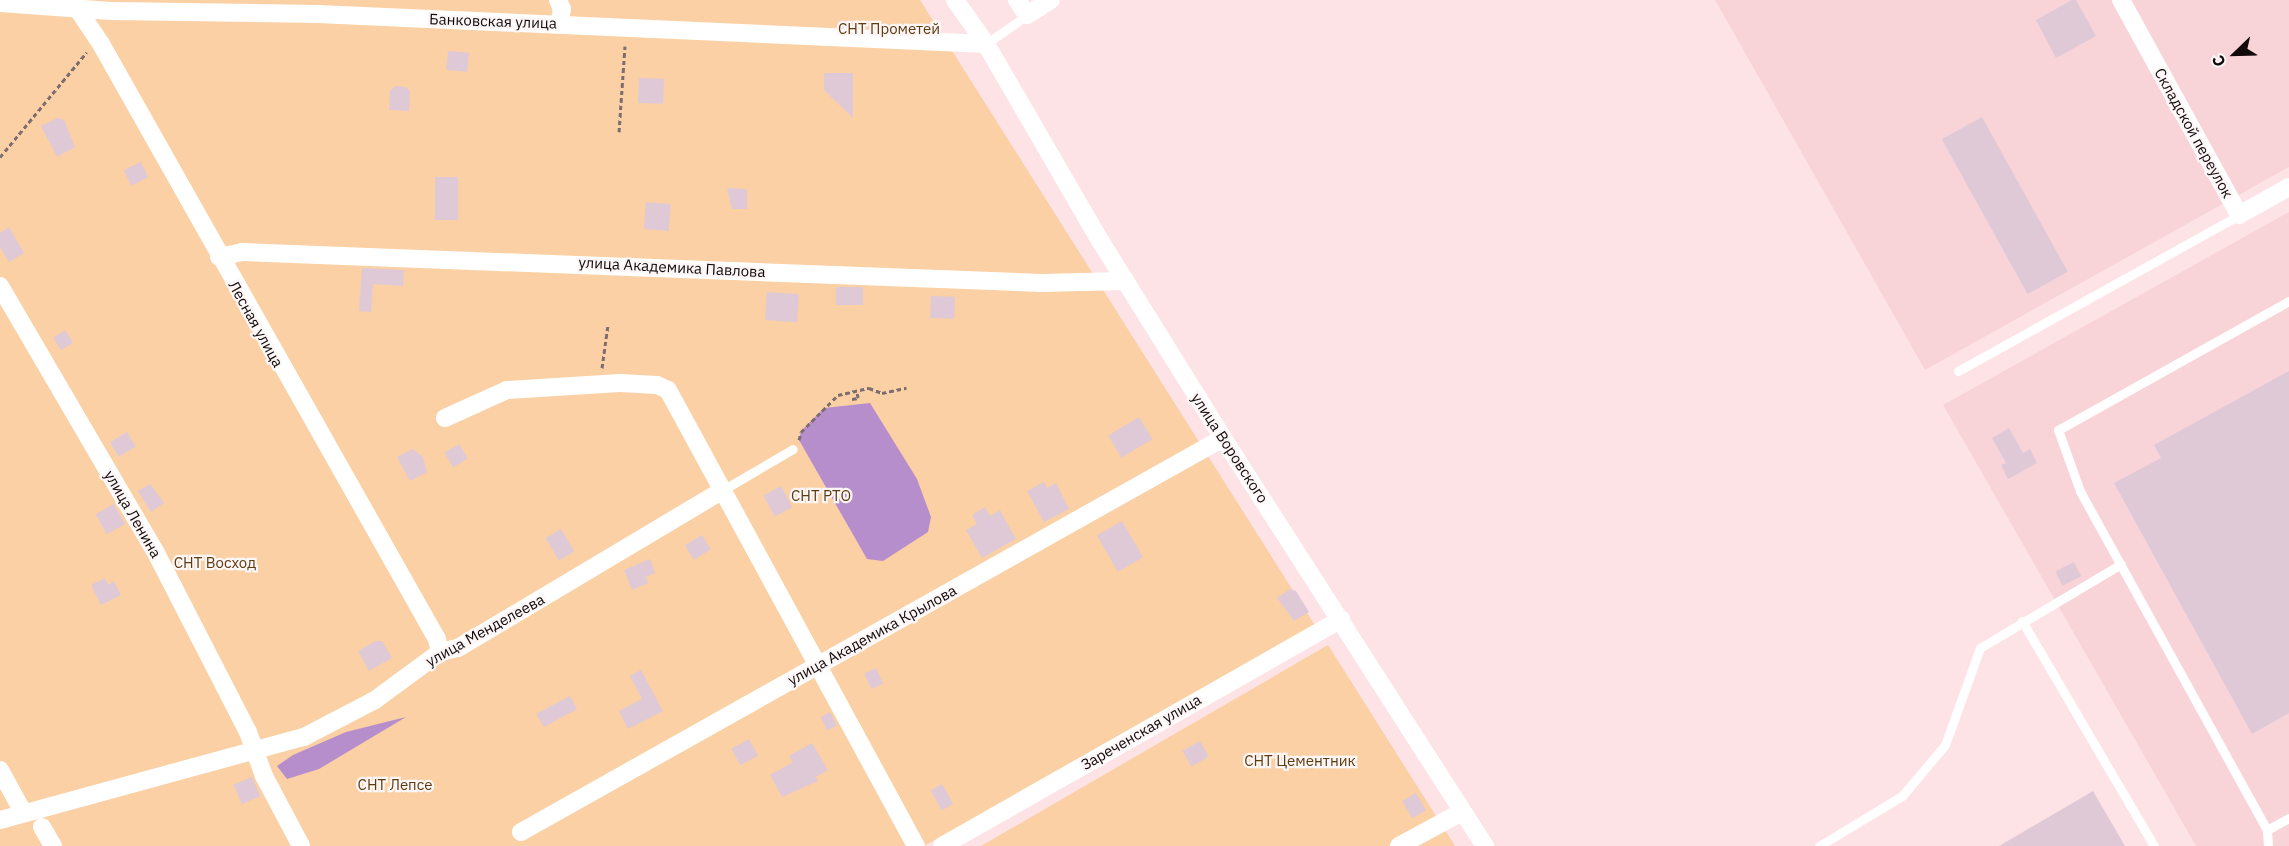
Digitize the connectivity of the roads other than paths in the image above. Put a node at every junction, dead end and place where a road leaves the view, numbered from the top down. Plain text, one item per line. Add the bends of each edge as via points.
1 (558, 0) edge
2 (955, 0) edge
3 (1050, 0) edge
4 (2121, 0) edge
5 (0, 3) edge
6 (72, 4) edge
7 (1022, 7) edge
8 (559, 24) junction
9 (986, 44) junction
10 (2289, 187) edge
11 (2239, 215) junction
12 (219, 257) junction
13 (1126, 281) junction
14 (0, 286) edge
15 (2289, 301) edge
16 (1958, 371) dead end
17 (445, 418) dead end
18 (1223, 438) junction
19 (793, 449) dead end
20 (721, 491) junction
21 (2121, 564) junction
22 (1341, 619) junction
23 (2022, 621) junction
24 (440, 652) junction
25 (817, 666) junction
26 (255, 753) junction
27 (0, 770) edge
28 (23, 812) junction
29 (1462, 812) junction
30 (2289, 818) edge
31 (0, 820) edge
32 (42, 827) dead end
33 (2267, 830) junction
34 (521, 832) dead end
35 (53, 846) edge
36 (301, 846) edge
37 (916, 846) edge
38 (942, 846) edge
39 (1399, 846) edge
40 (1485, 846) edge
41 (1819, 846) edge
42 (2154, 846) edge
43 (2268, 846) edge

1 - 8 street via 562,9
2 - 9 street, улица Воровского
3 - 7 street
4 - 11 street, Складской переулок
5 - 6 street, Банковская улица
6 - 8 street, Банковская улица
6 - 12 street, Лесная улица via 98,39
7 - 9 lane
8 - 9 street, Банковская улица
9 - 13 street, улица Воровского
10 - 11 street, Складской переулок
11 - 16 lane
12 - 13 street, улица Академика Павлова via 242,252 1041,282
12 - 24 street, Лесная улица via 437,639
13 - 18 street, улица Воровского
14 - 26 street, улица Ленина via 155,551
15 - 21 lane via 2058,430 2080,491
17 - 20 street via 507,390 600,383 657,385 669,390
18 - 22 street, улица Воровского
18 - 25 street, улица Академика Крылова
19 - 20 lane
20 - 24 street, улица Менделеева via 458,648
20 - 25 street
21 - 23 lane
21 - 33 lane
22 - 29 street, улица Воровского
22 - 38 street, Зареченская улица
23 - 41 lane via 1980,648 1945,745 1902,796
23 - 42 lane
24 - 26 street, улица Менделеева via 375,700 304,737
25 - 34 street, улица Академика Крылова
25 - 37 street
26 - 28 street, улица Менделеева
26 - 36 street, улица Ленина
27 - 28 street
28 - 31 street, улица Менделеева
29 - 39 street
29 - 40 street, улица Воровского
30 - 33 lane
32 - 35 street
33 - 43 lane

